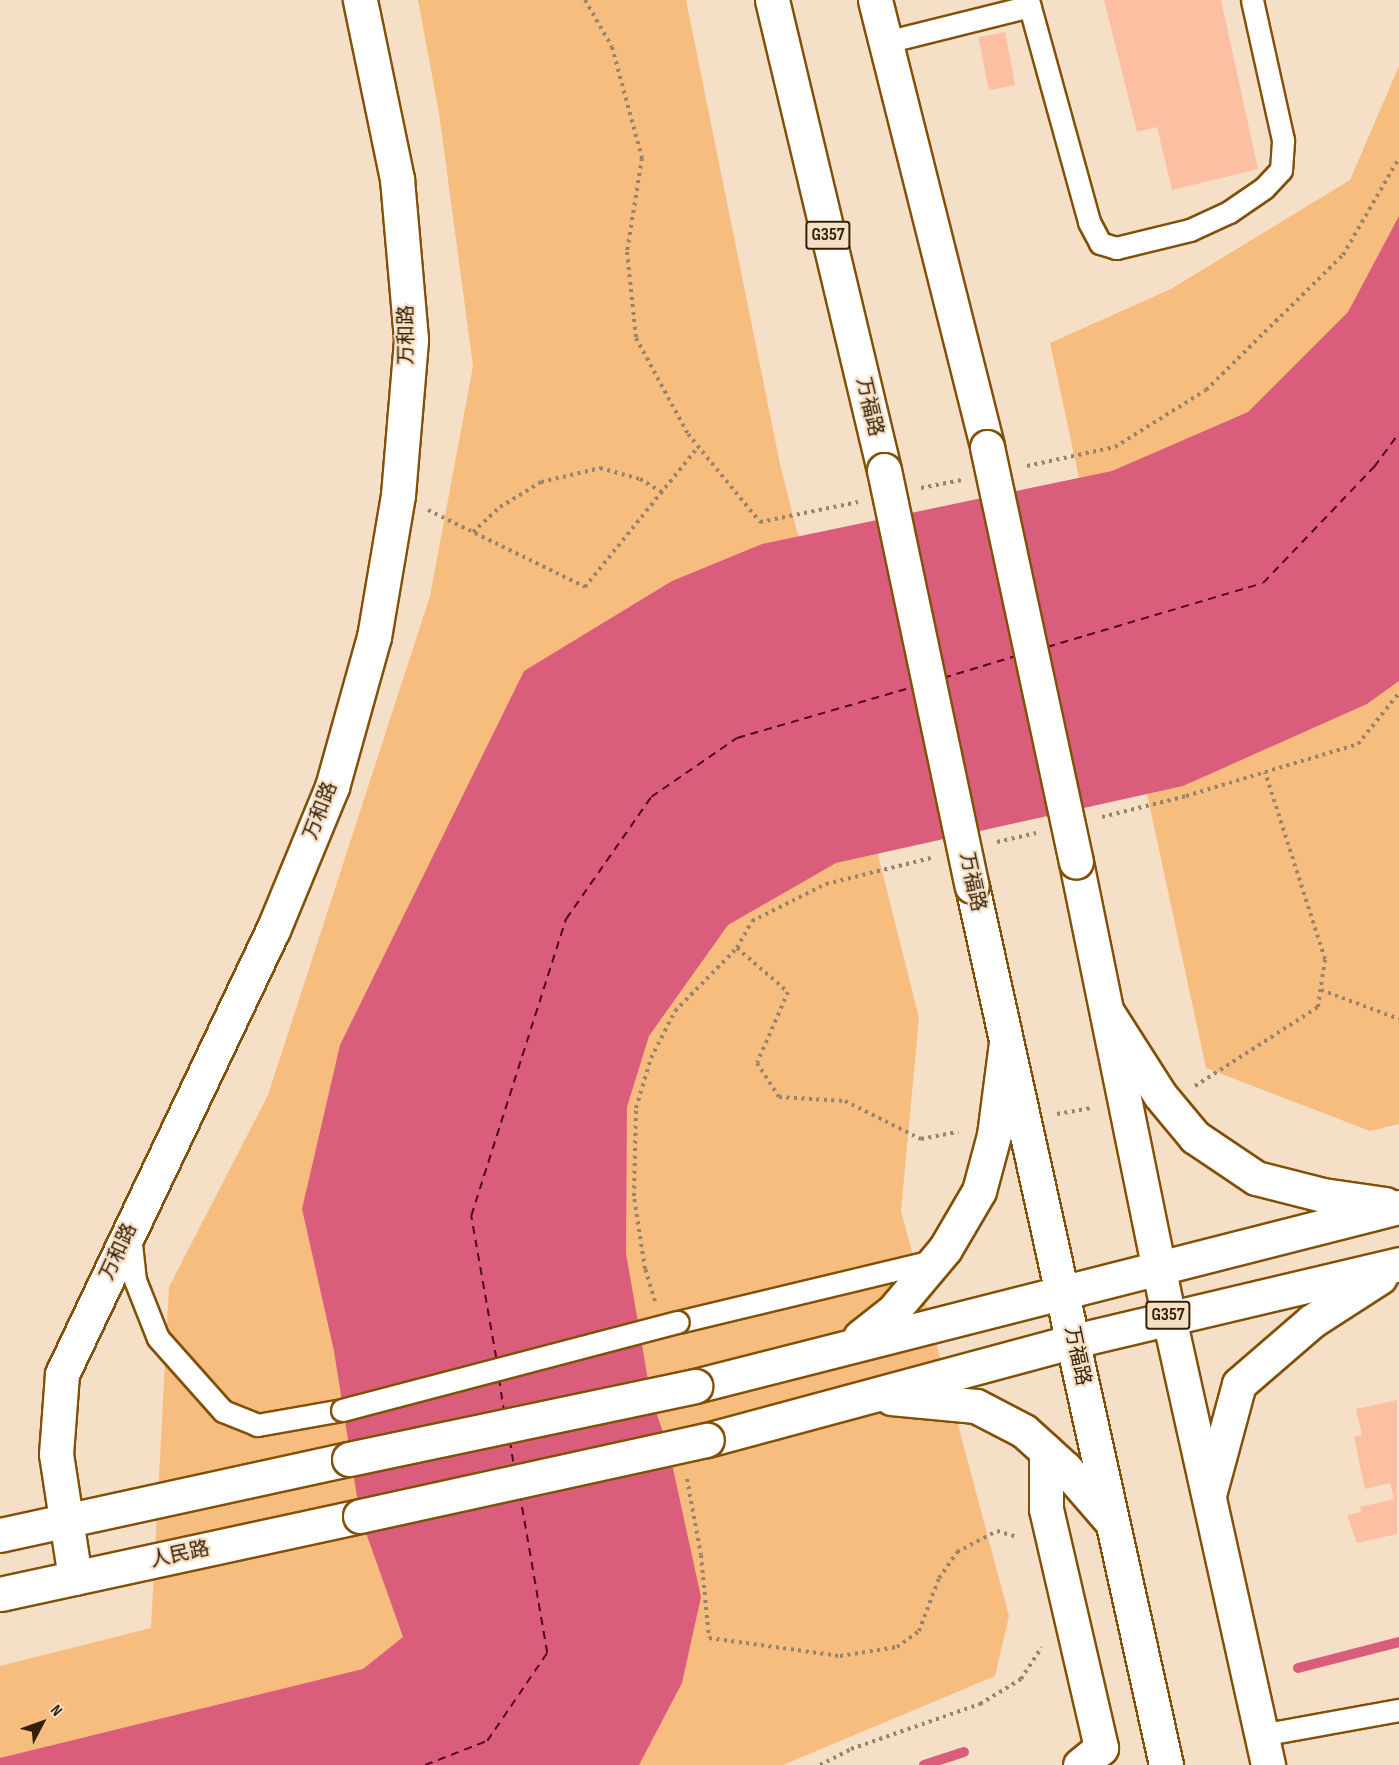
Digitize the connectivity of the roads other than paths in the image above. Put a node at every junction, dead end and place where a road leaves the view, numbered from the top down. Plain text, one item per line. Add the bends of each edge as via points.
1 (360, 0) edge
2 (772, 0) edge
3 (876, 0) edge
4 (1252, 0) edge
5 (1029, 3) edge
6 (886, 42) junction
7 (1106, 1011) junction
8 (1010, 1123) junction
9 (1399, 1206) edge
10 (130, 1230) junction
11 (937, 1259) junction
12 (1399, 1264) edge
13 (1158, 1266) junction
14 (1062, 1290) junction
15 (1169, 1318) junction
16 (1074, 1341) junction
17 (852, 1343) junction
18 (869, 1396) junction
19 (1046, 1451) junction
20 (1209, 1495) junction
21 (65, 1521) junction
22 (1112, 1522) junction
23 (0, 1535) edge
24 (75, 1578) junction
25 (0, 1594) edge
26 (1399, 1710) edge
27 (1264, 1750) edge
28 (1080, 1765) edge
29 (1166, 1765) edge

1 - 10 main road, 万和路 via 397,179 411,339 398,495 374,637 332,787 273,930
2 - 8 main road, 万福路 / G357, bridge via 884,470 1006,1038
3 - 6 main road, G357
4 - 5 lane via 1283,140 1281,170 1264,188 1229,213 1190,230 1116,248 1100,243 1089,222
5 - 6 lane
6 - 7 main road, G357, bridge via 987,447
7 - 9 main road via 1160,1095 1195,1137 1256,1178 1323,1195
7 - 13 main road, G357
8 - 11 main road via 979,1191
8 - 14 main road, 万福路 / G357
9 - 13 main road
10 - 11 lane, bridge via 135,1280 158,1338 224,1411 257,1425 342,1410
10 - 21 main road, 万和路 via 62,1374 56,1454
11 - 17 main road via 893,1311
12 - 15 main road, 人民路
12 - 20 main road via 1312,1321 1239,1384
13 - 14 main road
13 - 15 main road, G357
14 - 16 main road, 万福路 / G357
14 - 17 main road
15 - 16 main road, 人民路
15 - 20 main road, G357
16 - 18 main road, 人民路
16 - 22 main road, 万福路 / G357
17 - 21 main road, bridge via 695,1386
18 - 19 main road via 976,1406 1024,1431
18 - 24 main road, 人民路, bridge via 707,1440
19 - 22 main road
19 - 28 main road via 1046,1509 1101,1748
20 - 27 main road, G357
21 - 23 main road
21 - 24 main road, 万和路
22 - 29 main road, 万福路 / G357
24 - 25 main road, 人民路
26 - 27 lane

